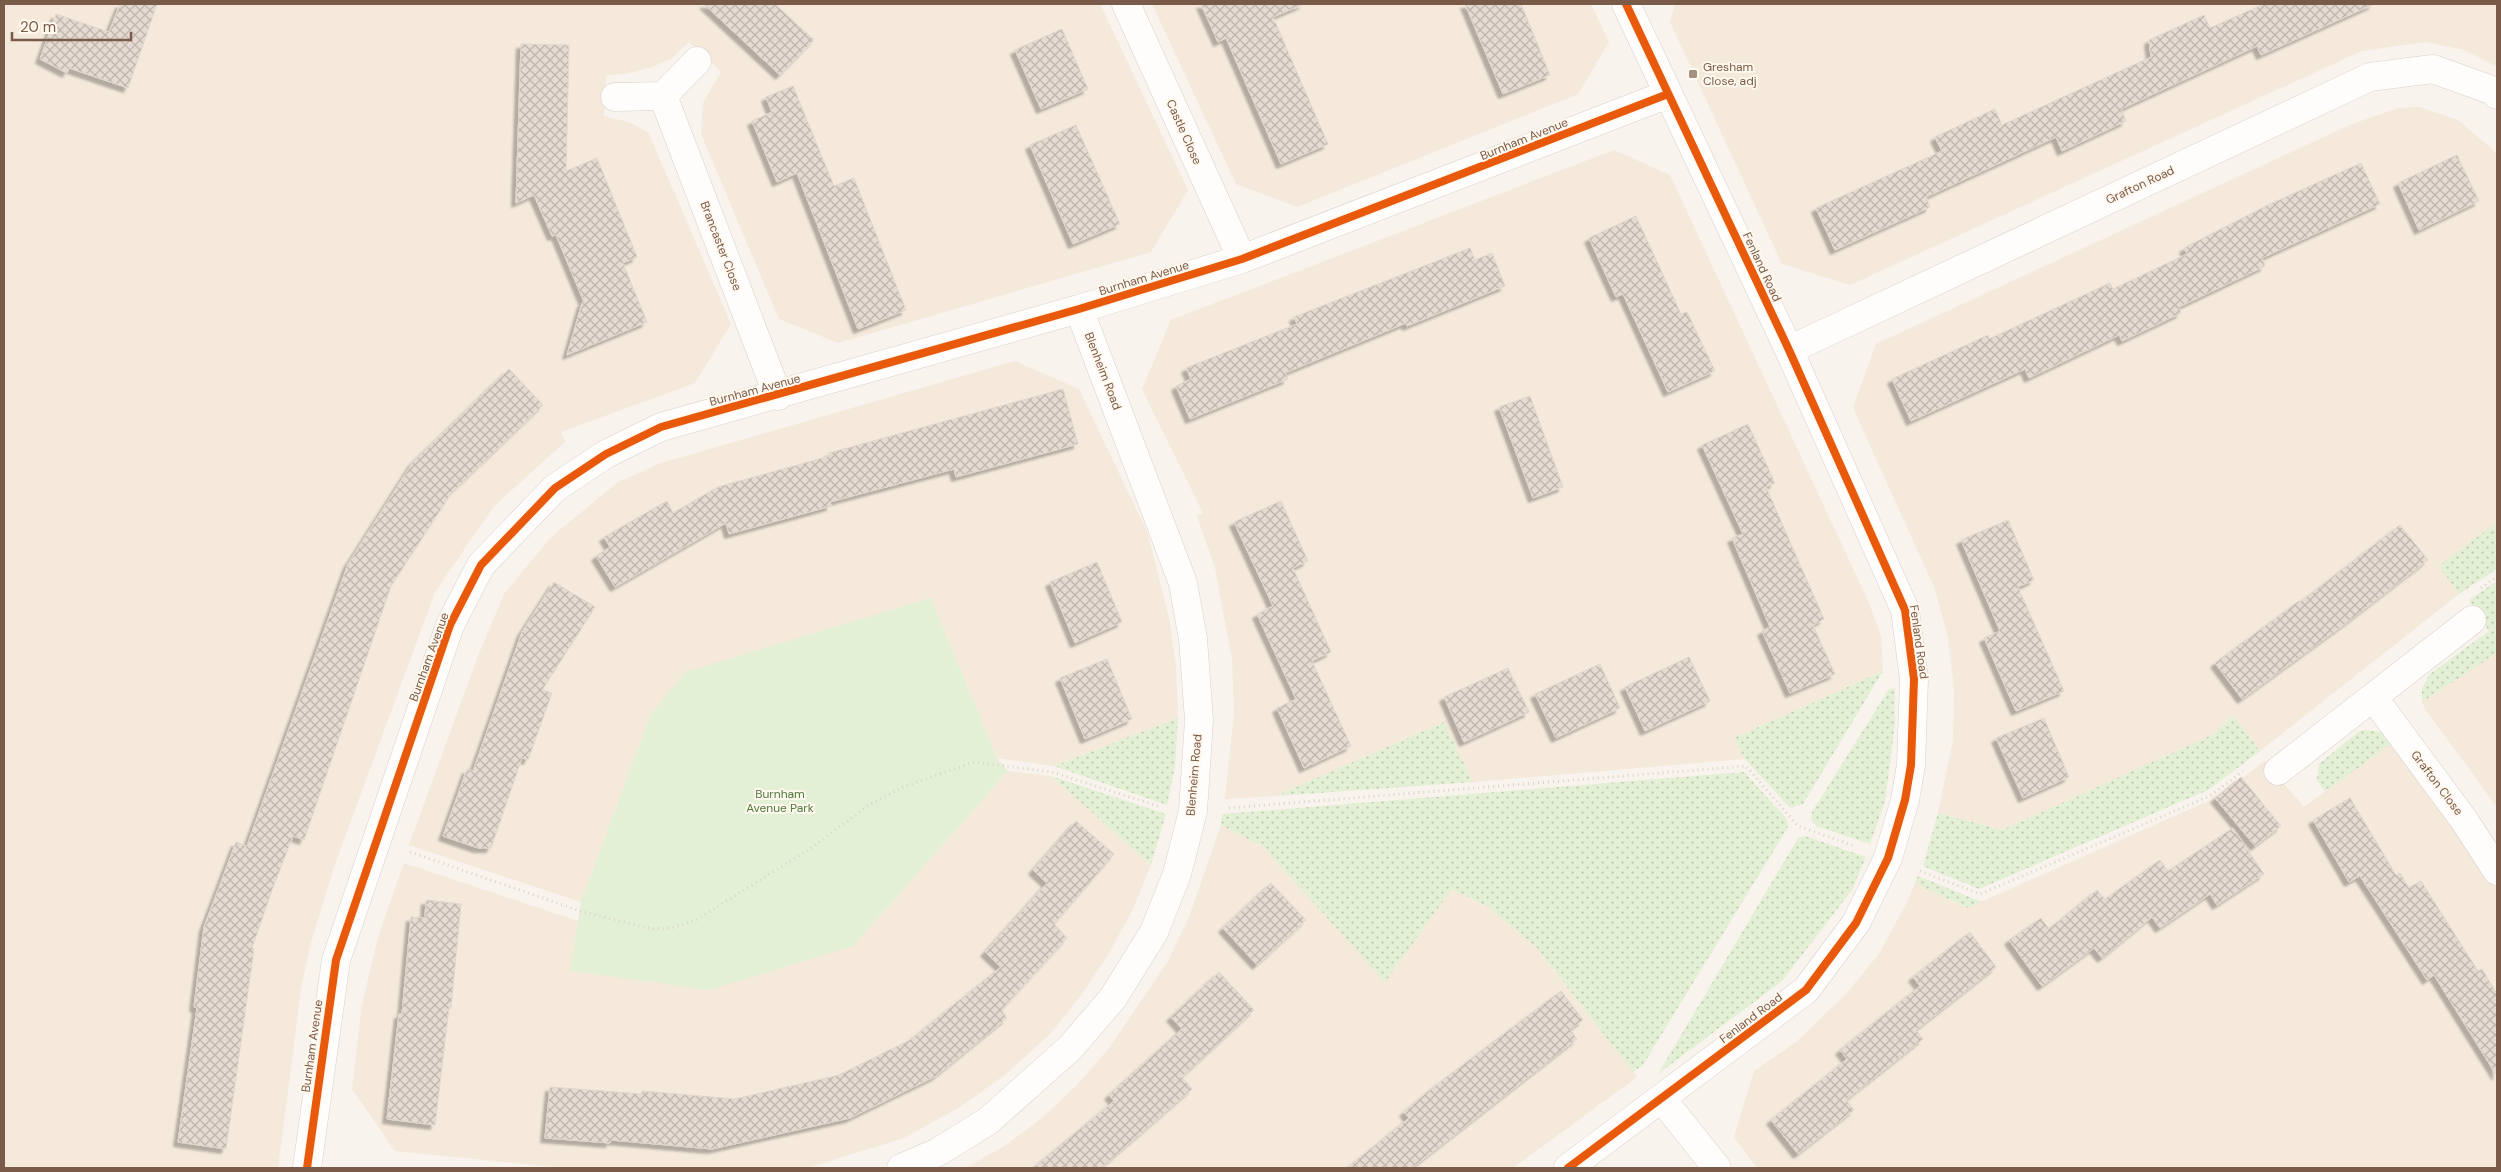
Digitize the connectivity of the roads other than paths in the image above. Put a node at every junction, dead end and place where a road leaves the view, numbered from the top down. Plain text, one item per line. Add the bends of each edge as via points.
1 (1126, 4) edge
2 (1626, 4) edge
3 (697, 61) dead end
4 (1668, 94) junction
5 (663, 96) junction
6 (2497, 96) edge
7 (615, 97) dead end
8 (1242, 259) junction
9 (1079, 309) junction
10 (1789, 350) junction
11 (778, 396) junction
12 (2472, 620) dead end
13 (2373, 697) junction
14 (2278, 771) road end
15 (2497, 871) edge
16 (1662, 1099) junction
17 (307, 1168) edge
18 (900, 1168) edge
19 (1568, 1168) edge
20 (1717, 1168) edge

1 - 8 street, Castle Close
2 - 4 street, Fenland Road
3 - 5 street
4 - 8 street, Burnham Avenue
4 - 10 street, Fenland Road
5 - 7 street
5 - 11 street, Brancaster Close
6 - 10 street, Grafton Road via 2494,91 2434,69 2370,77
8 - 9 street, Burnham Avenue
9 - 11 street, Burnham Avenue
9 - 18 street, Blenheim Road via 1182,584 1193,639 1199,720 1193,811 1177,874 1154,932 1113,998 1070,1048 988,1121 938,1152
10 - 16 street, Fenland Road via 1905,610 1914,678 1911,764 1905,800 1888,858 1856,923 1806,990
11 - 17 street, Burnham Avenue via 661,427 606,454 555,488 481,565 450,625 336,960
12 - 13 street
13 - 14 street
13 - 15 street, Grafton Close via 2464,820
16 - 19 street, Fenland Road
16 - 20 street

